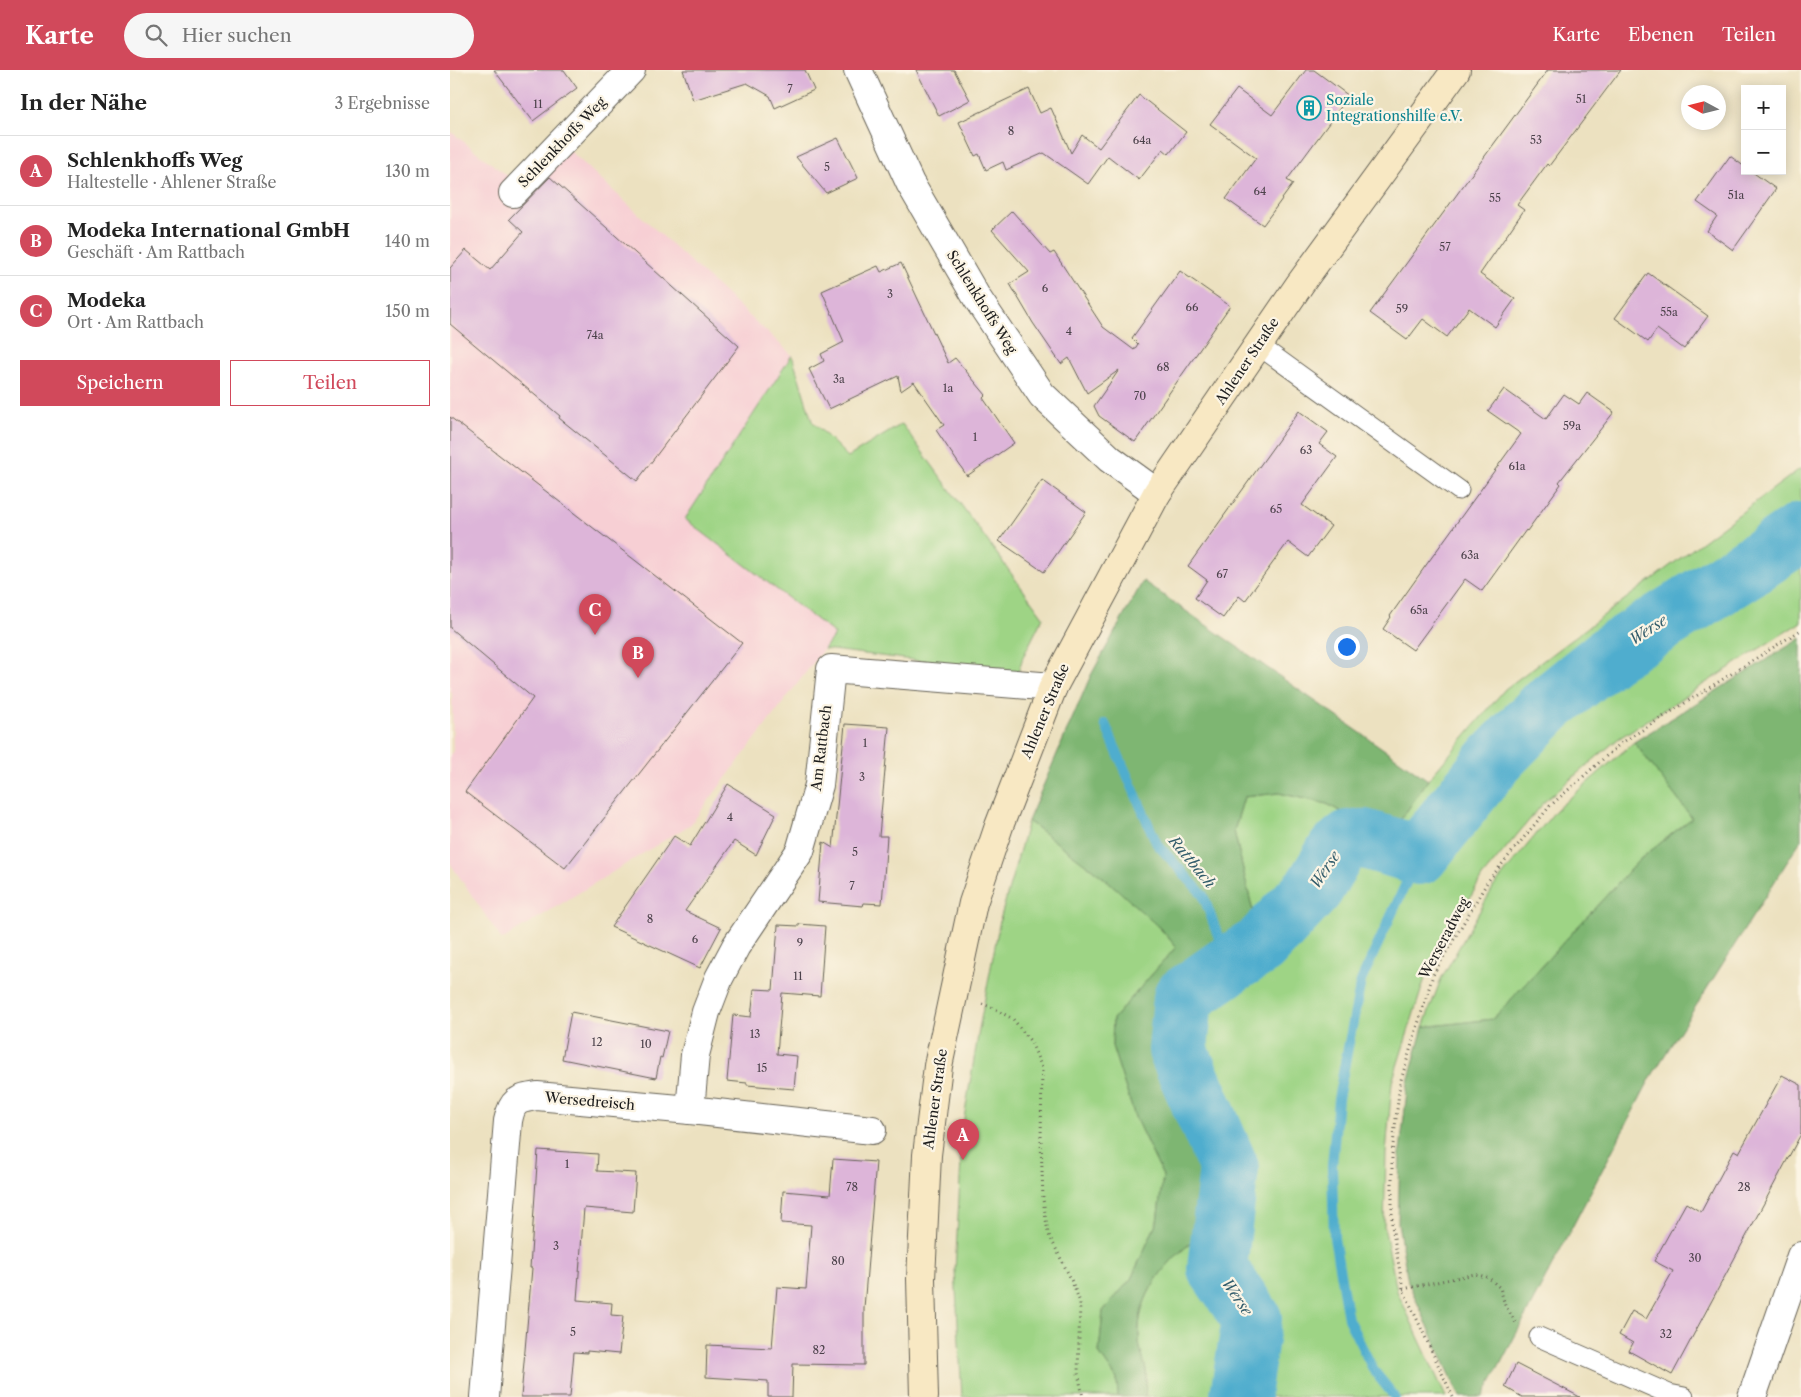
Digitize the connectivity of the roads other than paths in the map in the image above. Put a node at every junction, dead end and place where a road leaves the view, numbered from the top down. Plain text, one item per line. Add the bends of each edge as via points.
1 (631, 70) edge
2 (858, 70) edge
3 (1456, 70) edge
4 (514, 193) dead end
5 (1258, 345) junction
6 (1459, 490) dead end
7 (1158, 493) junction
8 (1053, 687) junction
9 (690, 1110) junction
10 (872, 1130) dead end
11 (1801, 1256) edge
12 (1539, 1337) road end
13 (485, 1397) edge
14 (924, 1397) edge
15 (1684, 1397) edge
16 (1752, 1397) edge

1 - 4 street, Schlenkhoffs Weg
2 - 7 street, Schlenkhoffs Weg via 910,183 977,298 1042,395 1110,458
3 - 5 main road, Ahlener Straße
5 - 6 lane
5 - 7 main road, Ahlener Straße
7 - 8 main road, Ahlener Straße
8 - 9 street, Am Rattbach via 831,669 819,785 800,851 736,946 720,978 706,1012 695,1056
8 - 14 main road, Ahlener Straße via 973,903 938,1066 927,1155 922,1279
9 - 10 street, Wersedreisch
9 - 13 street, Wersedreisch via 537,1096 525,1097 510,1109
11 - 16 street
12 - 15 lane via 1670,1394

